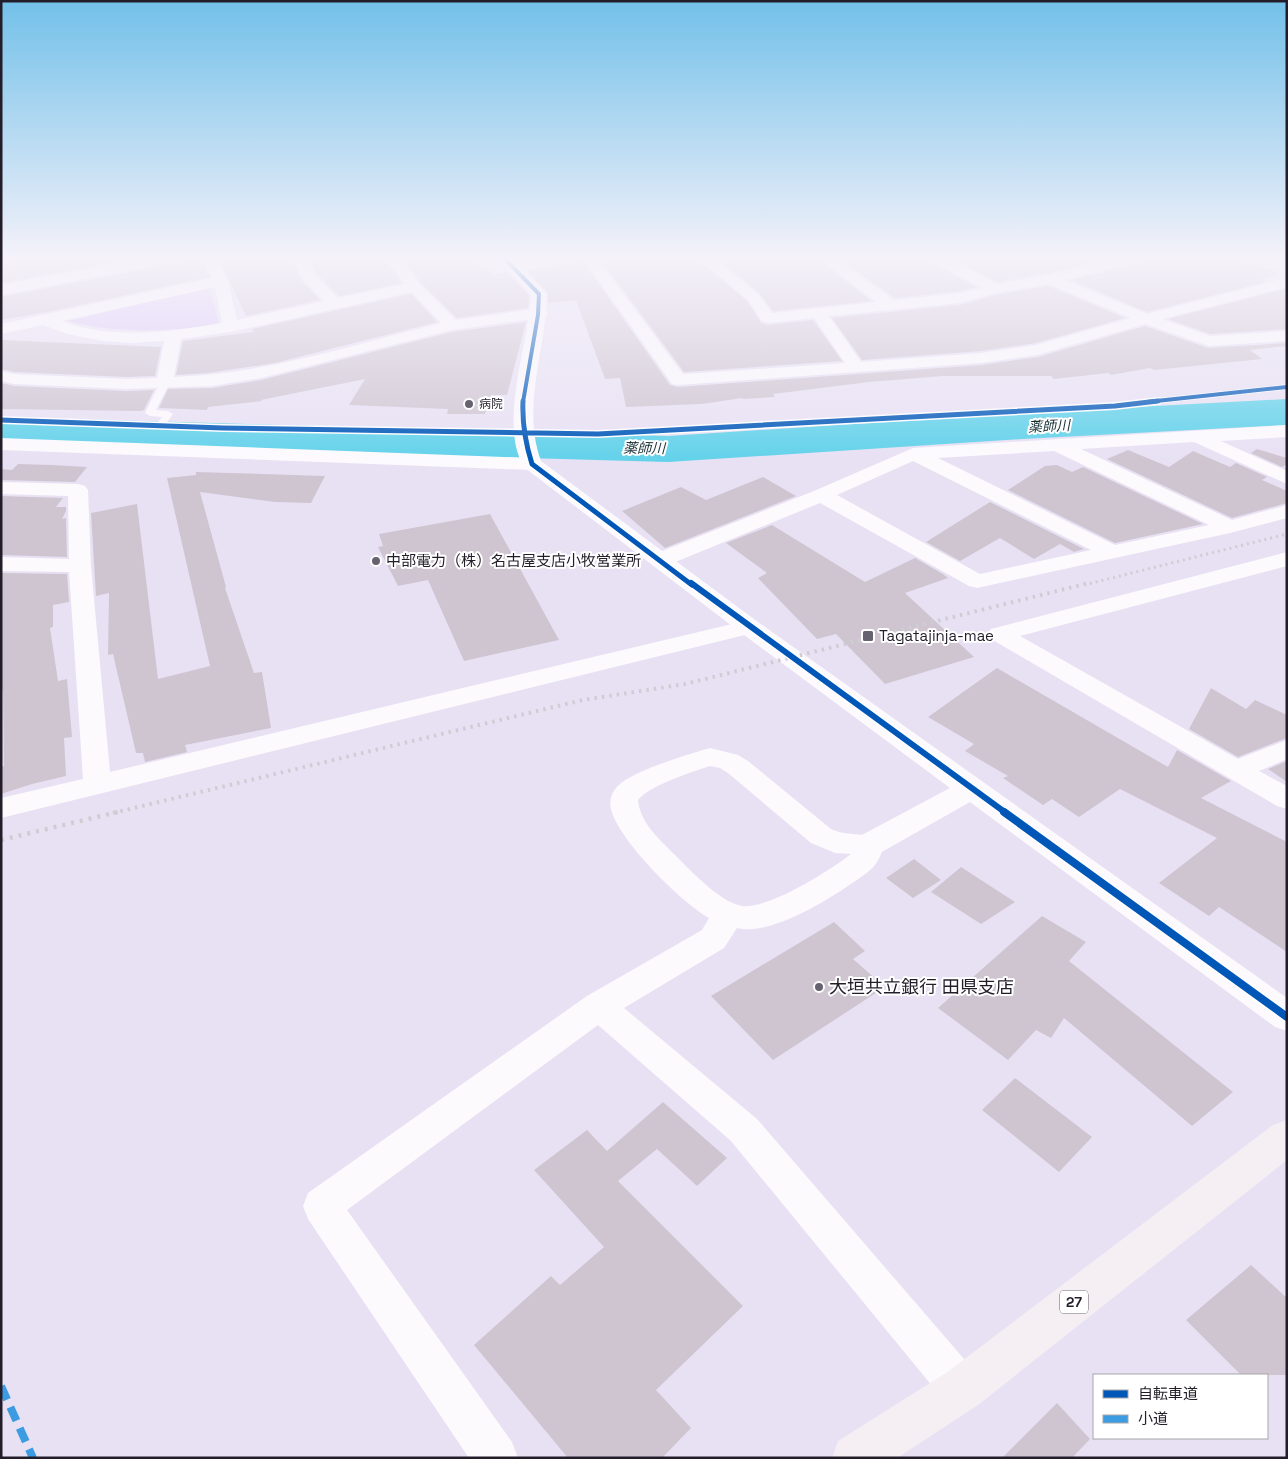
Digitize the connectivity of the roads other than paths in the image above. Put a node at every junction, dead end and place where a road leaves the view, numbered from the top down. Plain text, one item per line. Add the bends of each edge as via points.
1 (17, 325) edge
2 (58, 325) edge
3 (240, 325) edge
4 (452, 325) edge
5 (537, 325) edge
6 (638, 325) edge
7 (827, 325) edge
8 (1129, 325) edge
9 (1163, 325) edge
10 (231, 327) joint
11 (1, 328) edge
12 (1287, 336) edge
13 (173, 337) junction
14 (856, 366) junction
15 (1, 376) edge
16 (164, 384) junction
17 (160, 426) dead end
18 (1287, 431) edge
19 (1198, 437) junction
20 (1, 444) edge
21 (1058, 446) junction
22 (914, 454) junction
23 (532, 464) junction
24 (1287, 478) edge
25 (1, 488) edge
26 (821, 495) junction
27 (1287, 511) edge
28 (1230, 527) junction
29 (1112, 552) junction
30 (1287, 559) edge
31 (660, 560) junction
32 (1, 564) edge
33 (80, 566) junction
34 (749, 627) junction
35 (1287, 749) edge
36 (1236, 770) junction
37 (97, 786) junction
38 (973, 788) junction
39 (1287, 799) edge
40 (1, 808) edge
41 (869, 844) junction
42 (726, 913) junction
43 (599, 1006) junction
44 (1287, 1017) edge
45 (1287, 1137) edge
46 (962, 1389) junction
47 (496, 1458) edge
48 (855, 1458) edge

1 - 11 street
2 - 13 street via 69,330 111,336
3 - 10 street
4 - 16 street via 260,373
5 - 23 street via 527,371 522,433
6 - 14 street via 678,380
7 - 14 street
8 - 14 street via 1037,350 981,358
9 - 12 street via 1209,341
10 - 13 street
13 - 16 street
15 - 16 street
16 - 17 lane via 150,413 168,414
18 - 19 street
19 - 21 street
19 - 24 street
20 - 23 street
21 - 22 street
21 - 28 street
22 - 26 street
22 - 29 street
23 - 31 street
25 - 33 street via 78,490
26 - 29 street via 977,581
26 - 31 street
27 - 28 street
28 - 29 street
30 - 36 street via 999,634
31 - 34 street
32 - 33 street
33 - 37 street
34 - 37 street
34 - 38 street
35 - 36 street
36 - 39 street
37 - 40 street
38 - 41 street
38 - 44 street
41 - 42 street via 864,860 809,897 781,910 744,918
41 - 42 street via 835,843 821,836 738,767 710,757 696,760 627,793 624,802 626,815 635,831 704,899
42 - 43 street via 723,926 713,938
43 - 46 street via 744,1130
43 - 47 street via 322,1206
45 - 46 main road, 27
46 - 48 main road, 27

